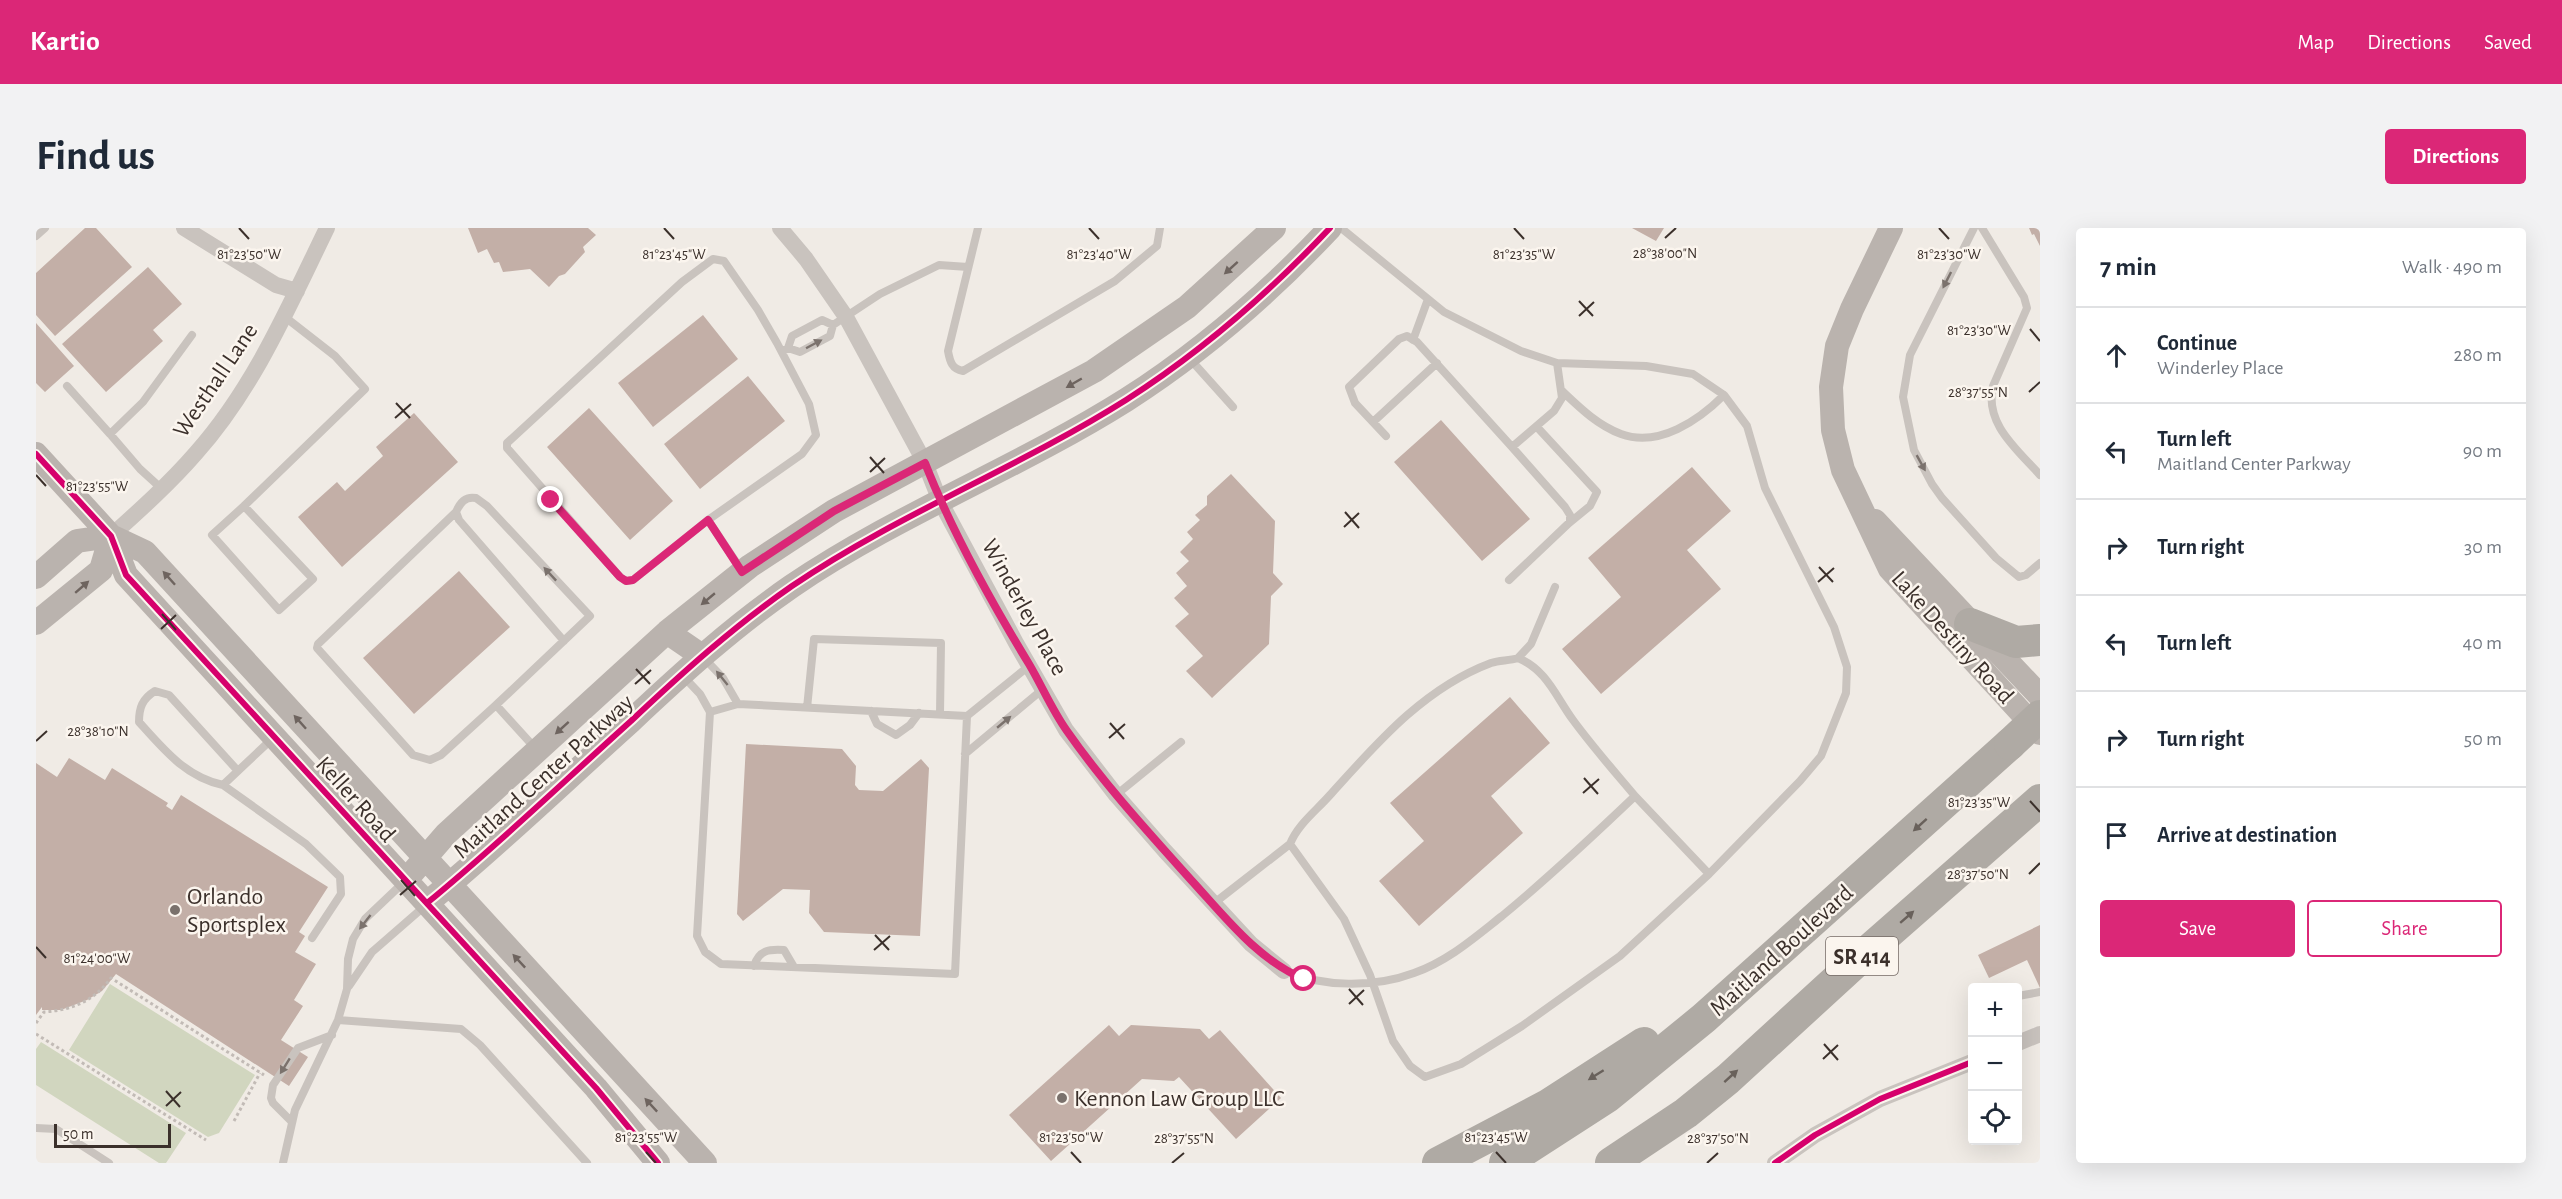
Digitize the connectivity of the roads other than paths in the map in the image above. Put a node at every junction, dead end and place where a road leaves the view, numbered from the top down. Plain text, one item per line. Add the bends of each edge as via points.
1 (45, 228) edge
2 (184, 228) edge
3 (327, 228) edge
4 (780, 228) edge
5 (978, 228) edge
6 (1160, 228) edge
7 (1274, 228) edge
8 (1330, 228) edge
9 (1341, 228) edge
10 (1891, 228) edge
11 (1974, 228) edge
12 (1982, 228) edge
13 (36, 236) edge
14 (968, 267) junction
15 (297, 291) junction
16 (1428, 299) junction
17 (285, 317) junction
18 (840, 321) junction
19 (1163, 325) junction
20 (192, 336) dead end
21 (1413, 340) junction
22 (784, 350) junction
23 (1187, 357) junction
24 (1437, 363) junction
25 (1557, 363) junction
26 (67, 386) dead end
27 (1561, 390) junction
28 (1724, 395) junction
29 (1233, 407) dead end
30 (1373, 422) junction
31 (1537, 427) junction
32 (110, 434) junction
33 (1386, 436) dead end
34 (1512, 447) junction
35 (36, 454) edge
36 (925, 463) junction
37 (2040, 475) edge
38 (163, 490) junction
39 (940, 501) junction
40 (1857, 502) junction
41 (244, 506) junction
42 (456, 512) junction
43 (708, 520) junction
44 (1568, 524) junction
45 (111, 536) junction
46 (2040, 564) edge
47 (742, 572) junction
48 (36, 577) edge
49 (1509, 580) dead end
50 (1555, 587) dead end
51 (36, 623) edge
52 (1970, 624) junction
53 (668, 632) junction
54 (2040, 640) edge
55 (564, 641) junction
56 (702, 656) junction
57 (1518, 658) junction
58 (1029, 666) junction
59 (681, 674) junction
60 (1043, 689) junction
61 (738, 704) junction
62 (496, 705) junction
63 (807, 708) junction
64 (871, 711) junction
65 (710, 712) junction
66 (919, 713) junction
67 (940, 714) junction
68 (967, 716) junction
69 (2033, 722) edge
70 (274, 737) junction
71 (1181, 742) dead end
72 (537, 751) junction
73 (965, 754) junction
74 (238, 771) junction
75 (223, 785) junction
76 (1116, 795) junction
77 (1635, 796) junction
78 (2040, 800) edge
79 (1290, 844) junction
80 (425, 858) junction
81 (1709, 874) junction
82 (406, 880) junction
83 (449, 885) junction
84 (427, 903) junction
85 (1213, 904) junction
86 (1815, 920) junction
87 (312, 938) dead end
88 (754, 966) junction
89 (794, 967) junction
90 (1284, 970) joint
91 (1371, 982) junction
92 (347, 989) junction
93 (2040, 992) edge
94 (2022, 995) edge
95 (338, 1020) junction
96 (2040, 1034) edge
97 (332, 1035) junction
98 (2022, 1041) edge
99 (1968, 1064) edge
100 (1686, 1113) junction
101 (292, 1122) junction
102 (36, 1128) edge
103 (109, 1163) edge
104 (283, 1163) edge
105 (587, 1163) edge
106 (658, 1163) edge
107 (705, 1163) edge
108 (1438, 1163) edge
109 (1505, 1163) edge
110 (1611, 1163) edge
111 (1630, 1163) edge
112 (1775, 1163) edge

1 - 13 lane
2 - 15 street via 276,285
3 - 15 street, Westhall Lane
4 - 18 street, Winderley Place via 806,259
5 - 14 lane
6 - 14 lane via 1157,246 1115,281 963,371 956,370 950,362 948,351
7 -> 19 street, Maitland Center Parkway
8 - 23 street, Maitland Center Parkway via 1269,291
9 - 16 lane
10 - 40 street, Lake Destiny Road via 1837,346 1831,387 1833,430 1843,470
11 -> 46 lane via 1910,355 1903,397 1906,416 1914,450 1932,484 1996,558 2019,577
12 - 37 lane via 2027,308 1991,395 1993,413 2004,434
14 - 18 lane via 939,265 880,294
15 - 17 street, Westhall Lane
16 - 21 lane
16 - 25 lane via 1444,312 1503,342
17 - 38 street, Westhall Lane via 231,407
17 - 41 lane via 335,356 365,389
18 - 22 lane via 822,320 792,336
22 -> 18 lane via 800,352 830,336
18 - 36 street, Winderley Place
19 - 23 street
19 -> 36 street, Maitland Center Parkway via 1094,371
20 - 32 lane via 154,388
21 - 24 lane
21 - 30 lane via 1407,336 1399,339 1349,387 1355,403
22 - 43 lane via 809,404 816,435 802,454
22 - 43 lane via 724,261 713,259 682,282 507,443 509,453 626,581 633,580
23 - 29 lane
23 - 39 street, Maitland Center Parkway via 1102,414
24 - 30 lane
24 - 34 lane
25 - 27 lane
25 - 28 lane via 1646,366 1693,374
26 - 32 lane
27 - 28 lane via 1606,427 1637,437 1677,430 1704,414
27 - 31 lane via 1562,398 1554,411
28 - 81 lane via 1748,426 1765,488 1834,627 1847,667 1846,693 1821,756
30 - 33 lane
31 - 34 lane
31 - 44 lane via 1597,492 1590,506
32 - 38 lane
34 - 44 lane via 1565,507 1570,514
35 - 45 street, Keller Road
36 - 39 street, Winderley Place
36 - 47 street, Maitland Center Parkway via 834,511
38 - 45 street, Westhall Lane
39 - 56 street, Maitland Center Parkway via 794,585
39 - 58 street, Winderley Place
40 - 52 street, Lake Destiny Road
40 - 69 street, Lake Destiny Road via 1890,569
41 - 41 lane via 313,579 279,610 212,535
42 - 55 lane via 466,530
55 -> 42 lane via 590,616 488,506 471,497 462,501
42 - 62 lane via 317,648 413,755 422,759 441,755
43 - 47 lane
44 - 49 lane
45 - 48 street via 76,541
51 -> 45 street via 101,570
45 - 70 street, Keller Road via 126,575
80 -> 45 street, Keller Road via 145,552
47 -> 53 street, Maitland Center Parkway
50 - 57 lane via 1531,644
52 - 54 highway via 2012,641
52 - 69 street, Lake Destiny Road
53 - 56 street
53 - 59 street
53 -> 72 street, Maitland Center Parkway
55 - 62 lane
56 - 59 street, Maitland Center Parkway
61 -> 56 lane via 723,678
57 - 77 lane via 1536,668 1549,682 1572,718
57 - 79 lane via 1495,661 1471,671 1407,714 1305,820
58 - 60 street, Winderley Place
58 - 68 lane
59 - 65 lane
59 - 83 street, Maitland Center Parkway
73 -> 60 lane
60 - 76 street, Winderley Place via 1066,730
61 - 63 lane
61 - 65 lane
62 - 72 lane
63 - 64 lane
63 - 67 lane via 814,639 941,642
64 - 66 lane
64 - 66 lane via 877,724 896,735
65 - 88 lane via 698,936 705,952 721,964
66 - 67 lane
67 - 68 lane
68 - 73 lane
69 -> 86 highway, Maitland Boulevard / SR 414
70 - 74 lane
70 - 82 street, Keller Road
71 - 76 lane
72 - 80 street, Maitland Center Parkway
73 - 89 lane via 955,974
74 - 75 lane
74 - 75 lane via 169,695 155,691 146,697 139,709 139,723 181,767
75 - 87 lane via 306,844 340,877 340,894
76 - 85 street, Winderley Place
77 - 81 lane
77 - 91 lane via 1529,894 1450,956 1413,974
100 -> 78 highway, SR 414
79 - 85 lane
79 - 91 lane via 1344,919
80 - 82 street, Maitland Center Parkway
80 - 83 street, Keller Road
81 - 91 lane via 1620,956 1461,1064 1425,1077 1410,1066 1393,1041
82 - 84 street, Keller Road
82 -> 92 lane via 366,919 353,939
83 - 84 street, Maitland Center Parkway
107 -> 83 street, Keller Road
84 - 92 lane via 372,952
84 - 106 street, Keller Road via 596,1088
85 - 90 street, Winderley Place via 1251,944
86 -> 108 highway via 1620,1061 1548,1105
86 - 109 highway, Maitland Boulevard / SR 414 via 1607,1097
88 - 89 lane
88 - 89 lane via 757,956 769,949 784,950
90 - 91 lane via 1304,979
92 - 95 lane
93 - 94 lane
95 - 97 lane
95 - 105 lane via 461,1029
96 - 98 street
97 - 101 lane
97 -> 101 lane via 298,1048 273,1085 273,1103
99 - 112 street via 1880,1099 1815,1135
100 - 110 highway, SR 414
100 - 111 highway
101 - 104 lane
102 - 103 lane via 56,1129

